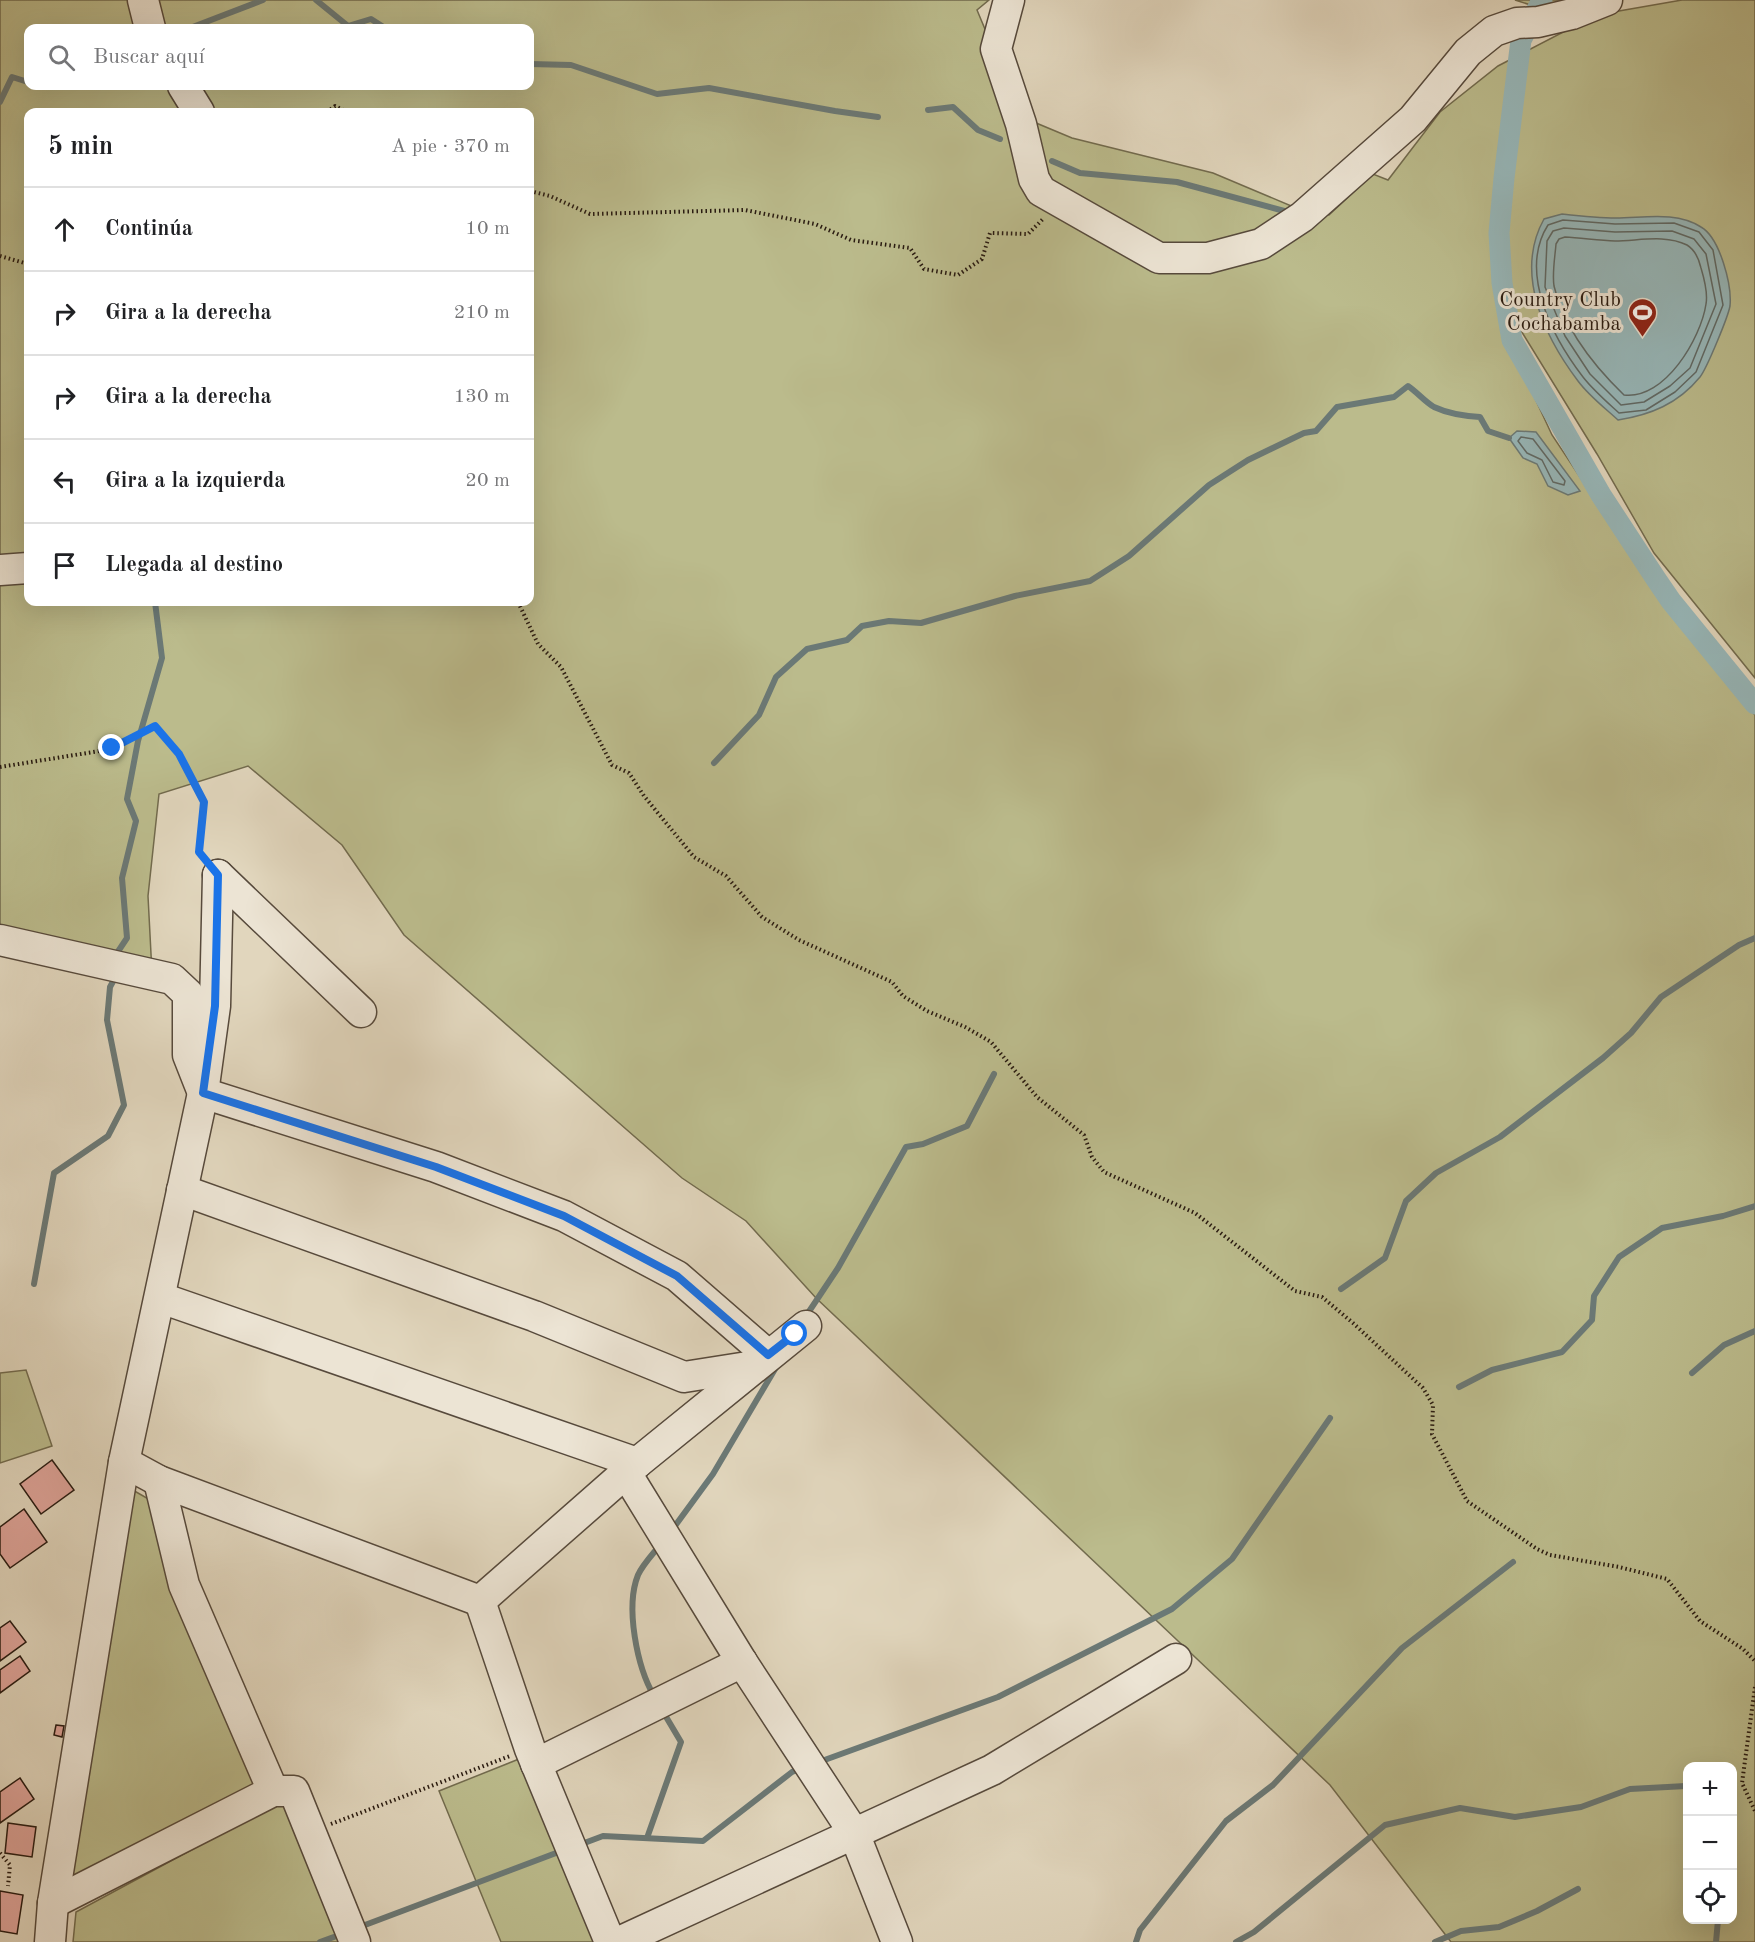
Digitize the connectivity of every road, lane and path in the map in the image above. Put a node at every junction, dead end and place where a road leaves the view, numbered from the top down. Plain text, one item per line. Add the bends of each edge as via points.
1 (143, 0) edge
2 (1009, 0) edge
3 (1607, 0) edge
4 (149, 24) edge
5 (185, 90) edge
6 (197, 108) edge
7 (534, 192) edge
8 (1059, 202) junction
9 (0, 256) edge
10 (24, 263) edge
11 (24, 568) edge
12 (0, 570) edge
13 (520, 606) edge
14 (0, 767) edge
15 (218, 875) junction
16 (0, 940) edge
17 (361, 1012) dead end
18 (203, 1093) junction
19 (182, 1190) junction
20 (160, 1298) junction
21 (806, 1326) dead end
22 (761, 1360) junction
23 (124, 1462) junction
24 (632, 1468) junction
25 (159, 1481) junction
26 (480, 1601) junction
27 (1176, 1659) dead end
28 (1755, 1661) edge
29 (742, 1662) junction
30 (1755, 1687) edge
31 (533, 1756) junction
32 (273, 1791) junction
33 (1755, 1811) edge
34 (311, 1832) junction
35 (854, 1833) junction
36 (0, 1853) edge
37 (8, 1886) dead end
38 (53, 1904) junction
39 (50, 1942) edge
40 (355, 1942) edge
41 (610, 1942) edge
42 (619, 1942) edge
43 (897, 1942) edge

1 - 4 street
2 - 8 street via 996,49 1034,179 1041,192
3 - 8 street via 1572,14 1494,31 1468,52 1413,118 1302,217 1261,244 1208,258 1159,258
5 - 6 street
7 - 8 path via 590,214 745,210 815,224 851,240 910,248 924,269 958,275 982,259 990,233 1028,234
9 - 10 path
11 - 12 street
13 - 28 path via 538,644 561,668 612,765 629,773 694,857 726,876 762,917 799,939 892,982 903,996 927,1011 991,1042 1037,1097 1084,1134 1092,1157 1104,1172 1196,1212 1295,1291 1322,1297 1423,1388 1433,1405 1432,1434 1467,1501 1550,1555 1667,1579 1700,1621
14 - 15 path via 112,748 155,726 179,754 204,802 199,852
15 - 17 street
15 - 18 street via 215,1006
16 - 18 street via 172,979 188,994 188,1055
18 - 19 street
18 - 22 street via 436,1167 564,1216 677,1276
19 - 20 street
19 - 22 street via 534,1316 684,1377 707,1375
20 - 23 street
20 - 24 street
21 - 22 street
22 - 24 street
23 - 25 street
23 - 38 street
24 - 26 street
24 - 29 street
25 - 26 street
25 - 32 street via 184,1585
26 - 31 street
27 - 35 street via 992,1770
29 - 31 street
29 - 35 street
30 - 33 path via 1742,1783
31 - 34 path
31 - 41 street
32 - 34 street via 294,1791
32 - 38 street
34 - 40 street
35 - 42 street
35 - 43 street
36 - 37 path via 10,1865
38 - 39 street

